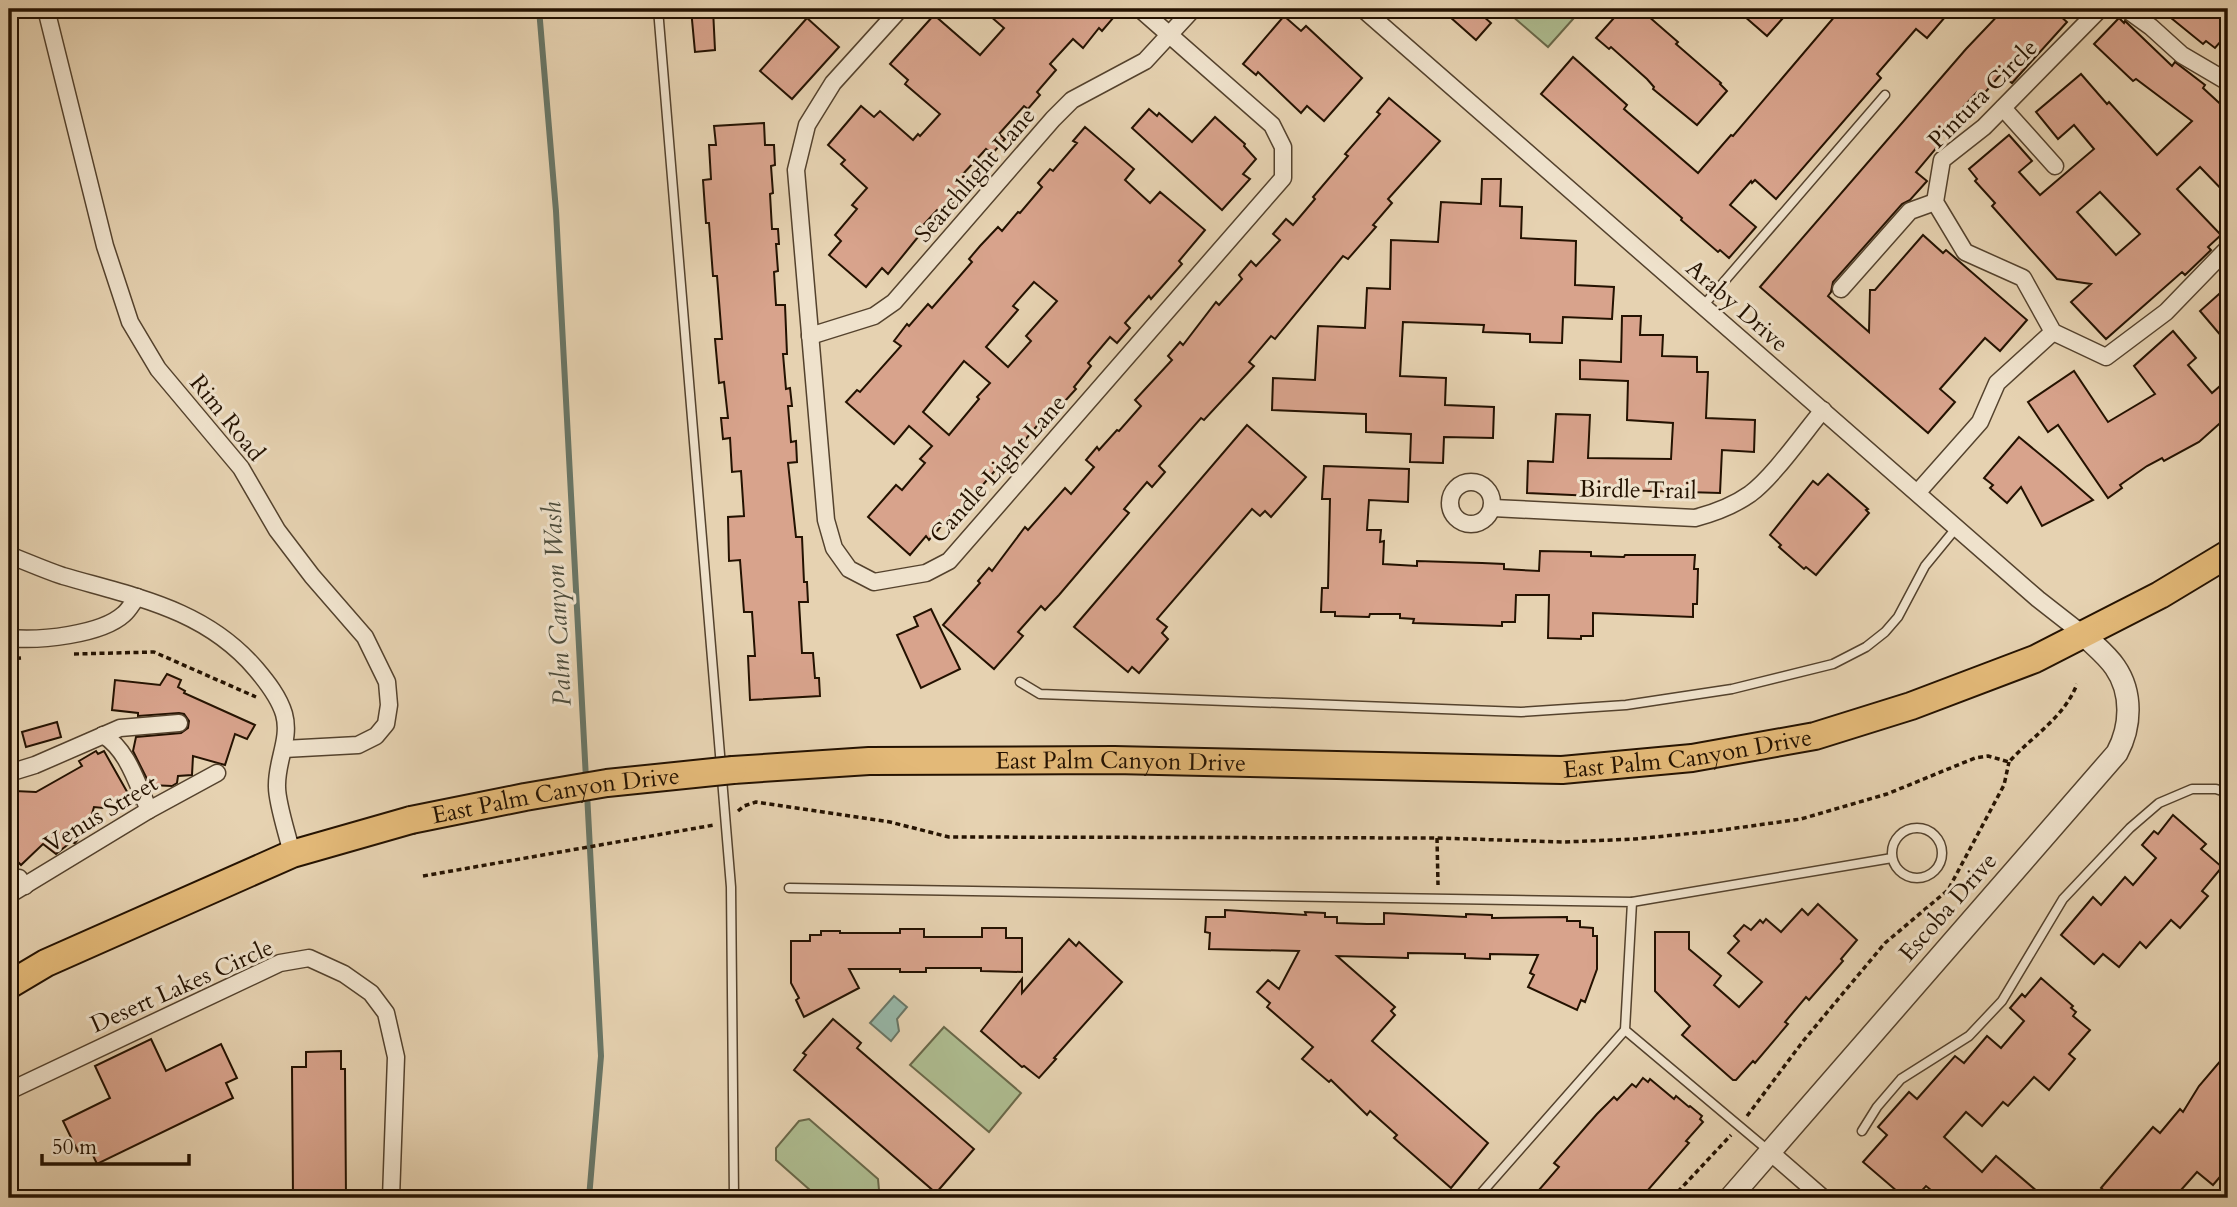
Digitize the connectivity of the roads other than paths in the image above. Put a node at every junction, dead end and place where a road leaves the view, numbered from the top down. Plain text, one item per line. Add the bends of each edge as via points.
1 (46, 9) edge
2 (658, 9) edge
3 (900, 9) edge
4 (1140, 9) edge
5 (1193, 9) edge
6 (1363, 9) edge
7 (2100, 9) edge
8 (2126, 9) edge
9 (1171, 34) junction
10 (2228, 82) edge
11 (1885, 94) dead end
12 (2003, 108) junction
13 (2055, 166) dead end
14 (1935, 202) junction
15 (2228, 248) edge
16 (1841, 289) dead end
17 (1703, 306) junction
18 (2053, 332) junction
19 (810, 336) junction
20 (1823, 410) junction
21 (1918, 492) junction
22 (1493, 508) dead end
23 (1957, 527) junction
24 (2228, 554) edge
25 (9, 555) edge
26 (137, 597) junction
27 (2084, 635) junction
28 (9, 638) edge
29 (1020, 682) dead end
30 (179, 723) dead end
31 (103, 735) junction
32 (284, 749) junction
33 (9, 773) edge
34 (217, 773) dead end
35 (2228, 793) edge
36 (149, 810) junction
37 (292, 854) junction
38 (1892, 858) junction
39 (9, 878) edge
40 (25, 886) junction
41 (789, 888) dead end
42 (9, 895) edge
43 (1632, 902) junction
44 (9, 985) edge
45 (1625, 1030) junction
46 (9, 1091) edge
47 (1862, 1131) dead end
48 (1770, 1152) junction
49 (391, 1198) edge
50 (734, 1198) edge
51 (1477, 1198) edge
52 (1730, 1198) edge
53 (1823, 1198) edge

1 - 32 street, Rim Road via 105,246 130,322 158,369 241,468 276,530 365,636 387,682 386,724 376,736 358,745
2 - 50 lane via 731,887
3 - 19 street, Candle Light Lane via 833,82 807,125 796,170
4 - 9 street
5 - 9 street, Searchlight Lane
6 - 17 street, Araby Drive
7 - 12 street, Pintura Circle
8 - 10 street via 2182,55
9 - 19 street, Searchlight Lane via 1145,61 1072,100 894,302 874,316
9 - 19 street, Candle Light Lane via 1272,125 1283,147 1283,178 949,561 926,573 874,582 849,569 834,548 826,520
11 - 17 lane
12 - 13 street
12 - 14 street, Pintura Circle via 1942,160
14 - 16 street via 1910,211
14 - 18 street via 1965,252 2023,278
15 - 18 street via 2166,312 2106,357
17 - 20 street, Araby Drive
18 - 21 street via 1997,383 1980,422
20 - 21 street, Araby Drive
20 - 22 street, Birdle Trail via 1758,486 1720,511 1695,518
21 - 23 street, Araby Drive
23 - 27 street, Araby Drive
23 - 29 lane via 1925,566 1898,617 1866,648 1833,664 1732,689 1626,705 1521,712 1040,694
24 - 27 main road, East Palm Canyon Drive
25 - 26 street
26 - 28 street via 125,614 88,632
26 - 32 street via 190,616 225,638 251,663 283,710 288,731
27 - 37 main road, East Palm Canyon Drive, bridge via 2035,659 1899,710 1815,736 1692,758 1562,769 1087,760 869,761 733,770 525,797 411,820
27 - 48 street, Escoba Drive via 2114,666 2129,706 2128,726 2117,753
30 - 31 street via 120,728
31 - 33 street
31 - 36 street via 122,751
32 - 37 street via 276,787
34 - 36 street, Venus Street
35 - 47 lane via 2192,789 2159,803 2130,828 2063,899 2002,1001 1969,1036 1901,1079
36 - 40 street, Venus Street
37 - 44 main road, East Palm Canyon Drive via 58,958
38 - 38 lane via 1900,872 1915,878 1931,875 1941,863 1943,847 1935,833 1920,827 1904,830 1894,842
38 - 43 lane
39 - 40 street via 19,877
40 - 42 street, Venus Street
41 - 43 lane
43 - 45 lane
45 - 48 lane
45 - 51 lane
46 - 49 street, Desert Lakes Circle via 280,963 309,958 371,993 386,1013 396,1057
48 - 52 street, Escoba Drive
48 - 53 street

